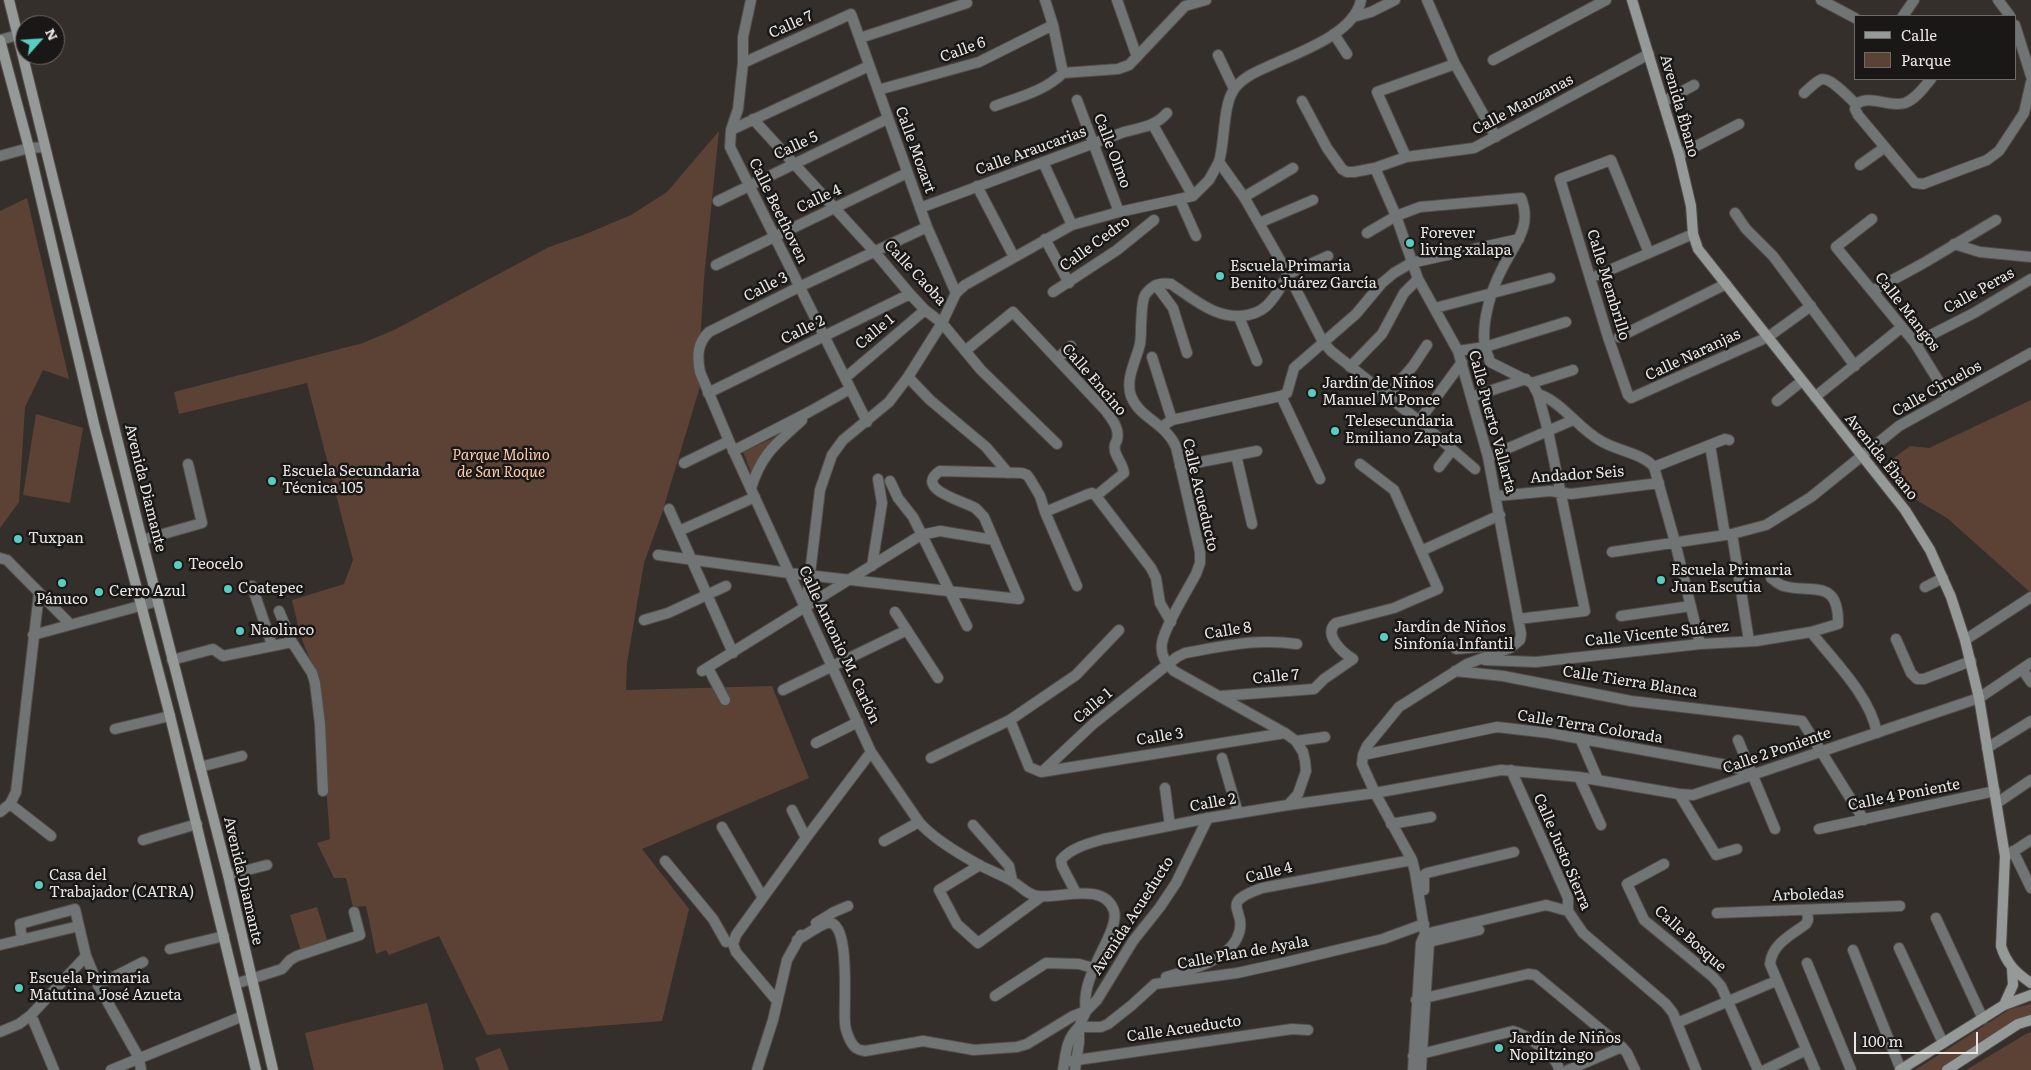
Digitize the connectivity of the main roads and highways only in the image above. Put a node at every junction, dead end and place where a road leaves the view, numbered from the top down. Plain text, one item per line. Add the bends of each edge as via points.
1 (9, 0) edge
2 (1632, 0) edge
3 (0, 40) edge
4 (132, 499) junction
5 (115, 504) junction
6 (204, 785) junction
7 (188, 791) junction
8 (2012, 968) junction
9 (2031, 983) edge
10 (2031, 995) edge
11 (2004, 1005) junction
12 (2031, 1020) edge
13 (256, 1070) edge
14 (273, 1070) edge
15 (1900, 1070) edge
16 (1947, 1070) edge

1 - 4 main road, Avenida Diamante
2 - 8 main road, Avenida Ébano via 1679,155 1691,206 1693,234 1703,257 1905,510 1930,550 1957,613 1979,698 2009,854 2000,937 2003,954
3 - 5 main road, Avenida Diamante
4 - 5 main road
4 - 6 main road, Avenida Diamante
5 - 7 main road, Avenida Diamante
6 - 7 main road
6 - 14 main road, Avenida Diamante
7 - 13 main road, Avenida Diamante
8 - 9 main road, Avenida Ébano
8 - 11 main road via 2013,985
10 - 11 main road
11 - 15 main road
12 - 16 main road via 2018,1024

